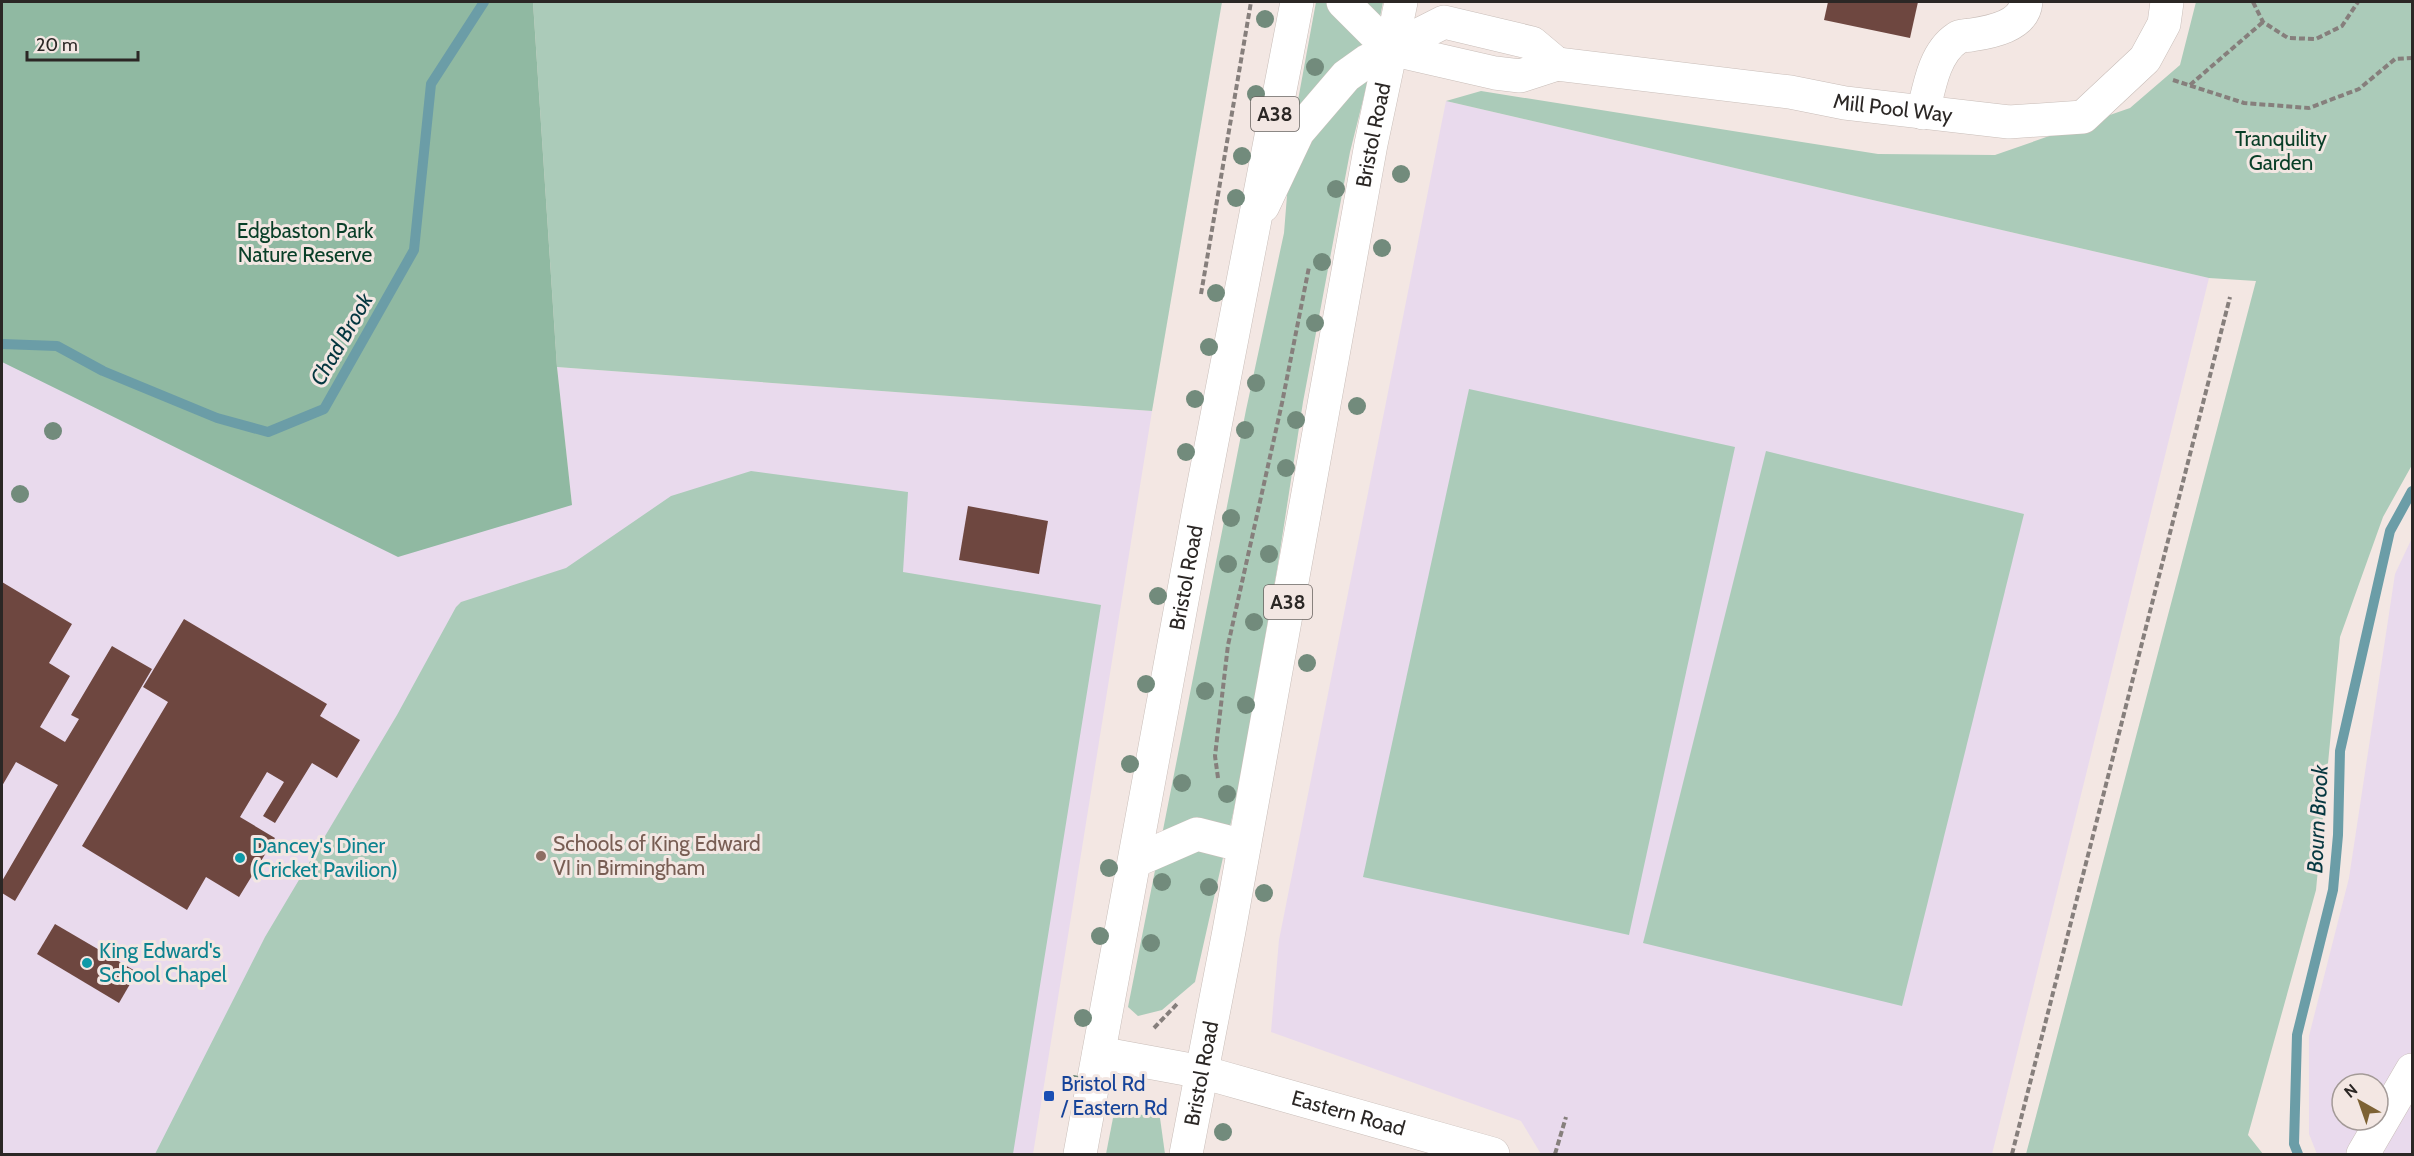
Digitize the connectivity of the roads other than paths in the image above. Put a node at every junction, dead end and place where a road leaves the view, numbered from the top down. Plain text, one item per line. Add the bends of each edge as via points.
1 (1297, 2) edge
2 (1343, 2) edge
3 (1401, 2) edge
4 (2026, 2) edge
5 (2167, 2) edge
6 (1390, 49) junction
7 (1923, 112) junction
8 (1253, 227) junction
9 (1229, 842) junction
10 (1135, 861) junction
11 (1099, 1053) junction
12 (2412, 1070) edge
13 (1202, 1072) junction
14 (1080, 1155) edge
15 (1186, 1155) edge
16 (1493, 1155) edge
17 (2363, 1155) edge

1 - 8 main road, Bristol Road / A38
2 - 6 main road
3 - 6 main road, Bristol Road / A38
4 - 7 main road via 2017,19 2000,30 1958,37 1943,53
5 - 7 main road, Mill Pool Way via 2164,24 2145,59 2083,117 2009,122
6 - 7 main road, Mill Pool Way via 1444,22 1532,43 1557,64
6 - 8 main road via 1346,76 1298,132
6 - 9 main road, Bristol Road / A38
8 - 10 main road, Bristol Road / A38
9 - 10 main road via 1197,834
9 - 13 main road, Bristol Road / A38
10 - 11 main road, Bristol Road / A38
11 - 13 main road, Eastern Road
11 - 14 main road, Bristol Road / A38
12 - 17 main road
13 - 15 main road, Bristol Road / A38
13 - 16 main road, Eastern Road

